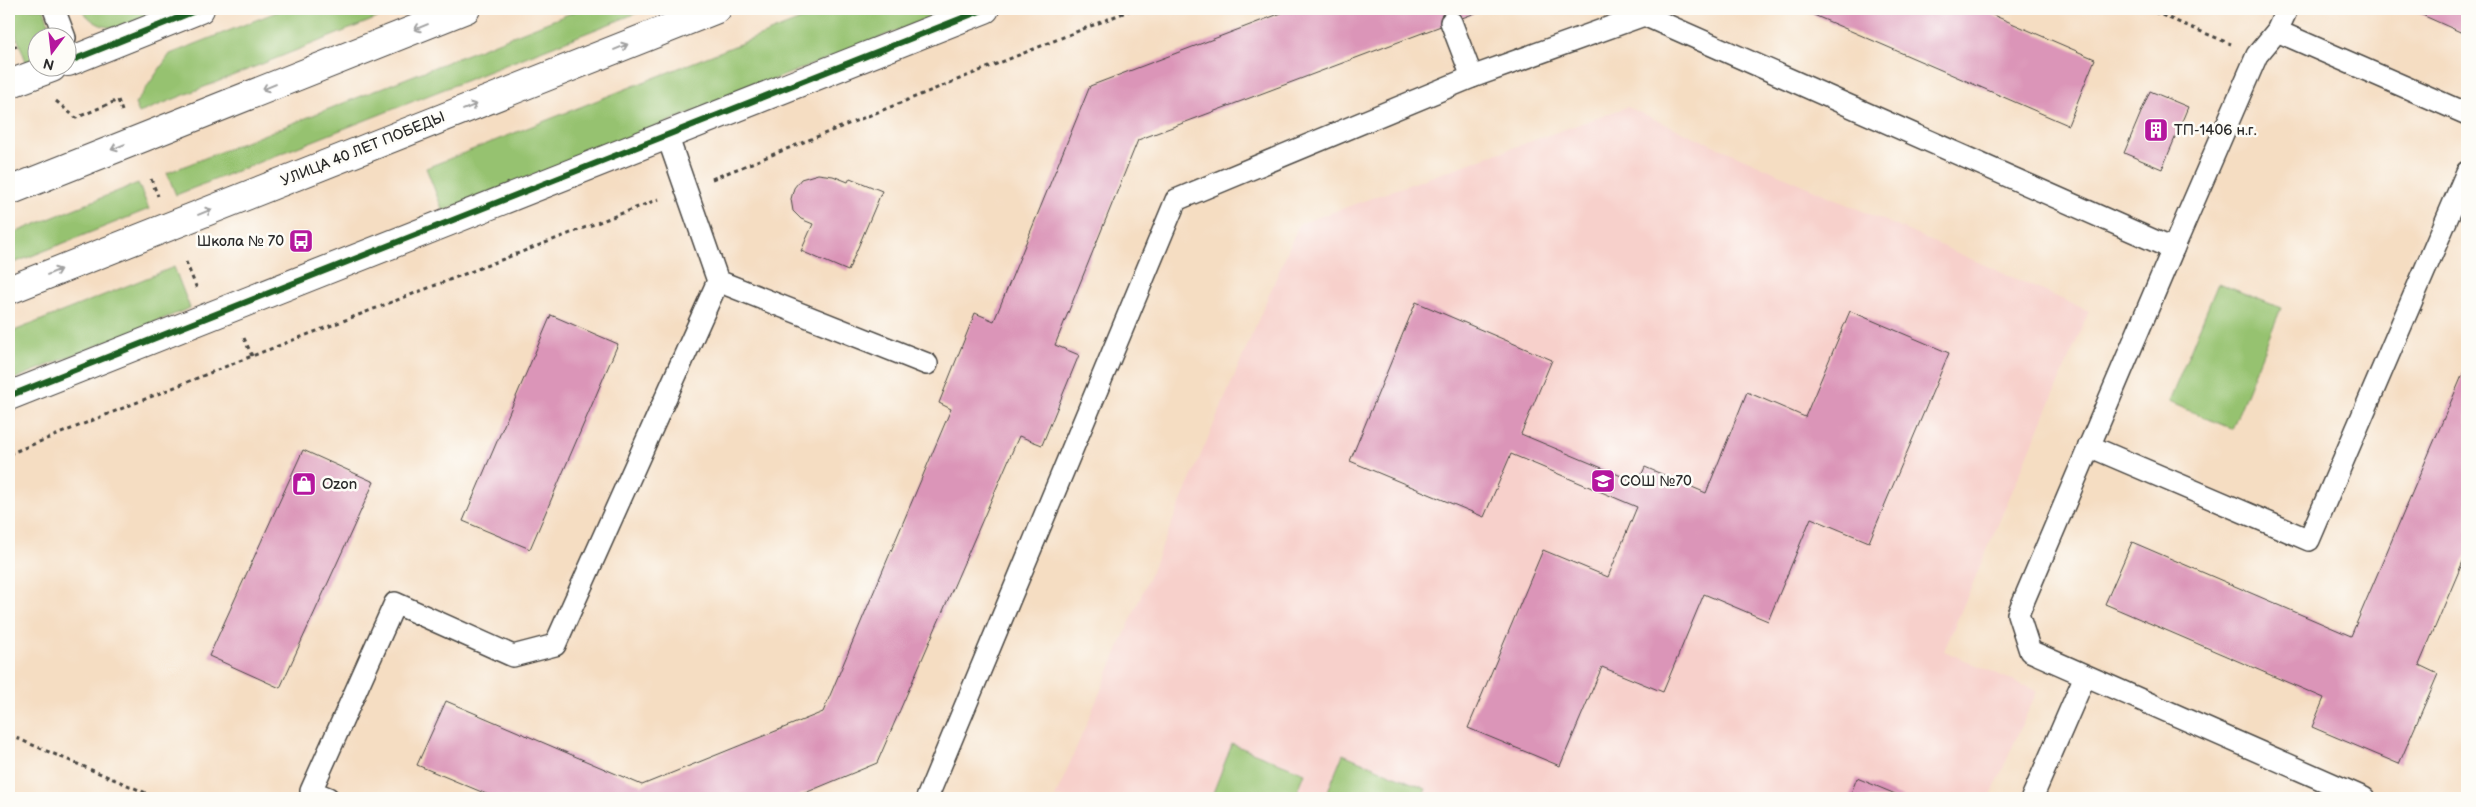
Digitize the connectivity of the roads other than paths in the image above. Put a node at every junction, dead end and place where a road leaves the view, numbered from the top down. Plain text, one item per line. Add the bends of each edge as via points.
1 (54, 9) edge
2 (200, 9) edge
3 (466, 9) edge
4 (717, 9) edge
5 (984, 9) edge
6 (2287, 9) edge
7 (1451, 22) dead end
8 (59, 28) edge
9 (2277, 31) junction
10 (78, 50) edge
11 (28, 74) edge
12 (1472, 77) junction
13 (9, 84) edge
14 (2467, 114) edge
15 (667, 135) junction
16 (2467, 172) edge
17 (9, 191) edge
18 (2173, 249) junction
19 (718, 280) junction
20 (9, 290) edge
21 (927, 364) dead end
22 (9, 396) edge
23 (2090, 446) junction
24 (2085, 676) junction
25 (328, 798) edge
26 (927, 798) edge
27 (2032, 798) edge
28 (2364, 798) edge

1 - 8 lane
2 - 10 main road
3 -> 17 main road
20 -> 4 main road, УЛИЦА 40 ЛЕТ ПОБЕДЫ
5 - 15 main road
6 - 9 lane
7 - 12 lane
9 - 14 lane
9 - 18 lane via 2257,55
11 - 13 main road
12 - 18 lane via 1644,15
12 - 26 lane via 1176,200
15 - 19 lane
15 - 22 main road
16 - 23 lane via 2309,540
18 - 23 lane
19 - 21 lane
19 - 25 lane via 555,646 513,656 395,603 311,791
23 - 24 lane via 2018,614 2030,650
24 - 27 lane
24 - 28 lane

